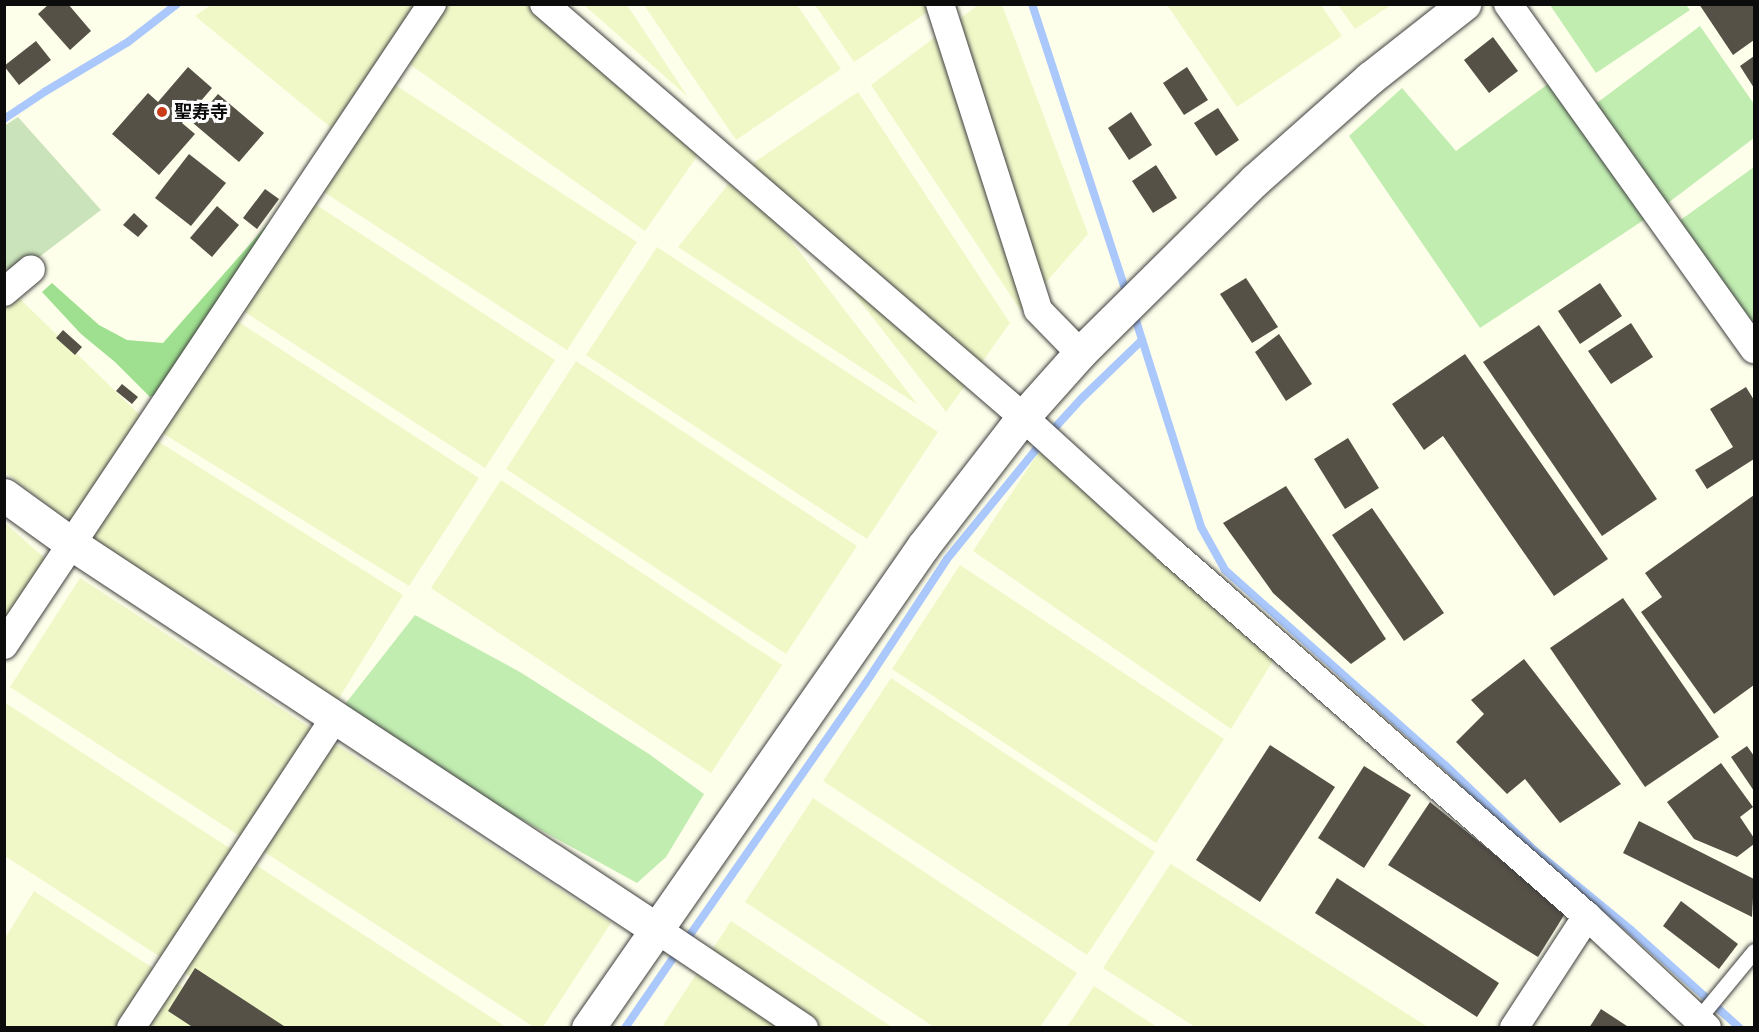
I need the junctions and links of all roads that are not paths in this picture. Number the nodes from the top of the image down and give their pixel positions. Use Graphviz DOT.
graph roads {
  1 [pos="432,4"];
  2 [pos="544,4"];
  3 [pos="940,4"];
  4 [pos="1464,4"];
  5 [pos="1508,4"];
  6 [pos="31,269"];
  7 [pos="4,292"];
  8 [pos="1755,349"];
  9 [pos="1080,353"];
  10 [pos="1023,417"];
  11 [pos="4,495"];
  12 [pos="72,544"];
  13 [pos="4,645"];
  14 [pos="334,717"];
  15 [pos="1587,916"];
  16 [pos="656,929"];
  17 [pos="1755,951"];
  18 [pos="1703,1023"];
  19 [pos="131,1028"];
  20 [pos="588,1028"];
  21 [pos="804,1028"];
  22 [pos="1514,1028"];
  1 -- 12 [label="street"];
  2 -- 10 [label="street"];
  3 -- 9 [label="street"];
  4 -- 9 [label="street"];
  5 -- 8 [label="street"];
  6 -- 7 [label="street"];
  9 -- 10 [label="street"];
  10 -- 15 [label="street"];
  10 -- 16 [label="street"];
  11 -- 12 [label="street"];
  12 -- 13 [label="street"];
  12 -- 14 [label="street"];
  14 -- 16 [label="street"];
  14 -- 19 [label="street"];
  15 -- 18 [label="street"];
  15 -- 22 [label="street"];
  16 -- 20 [label="street"];
  16 -- 21 [label="street"];
  17 -- 18 [label="lane"];
}
